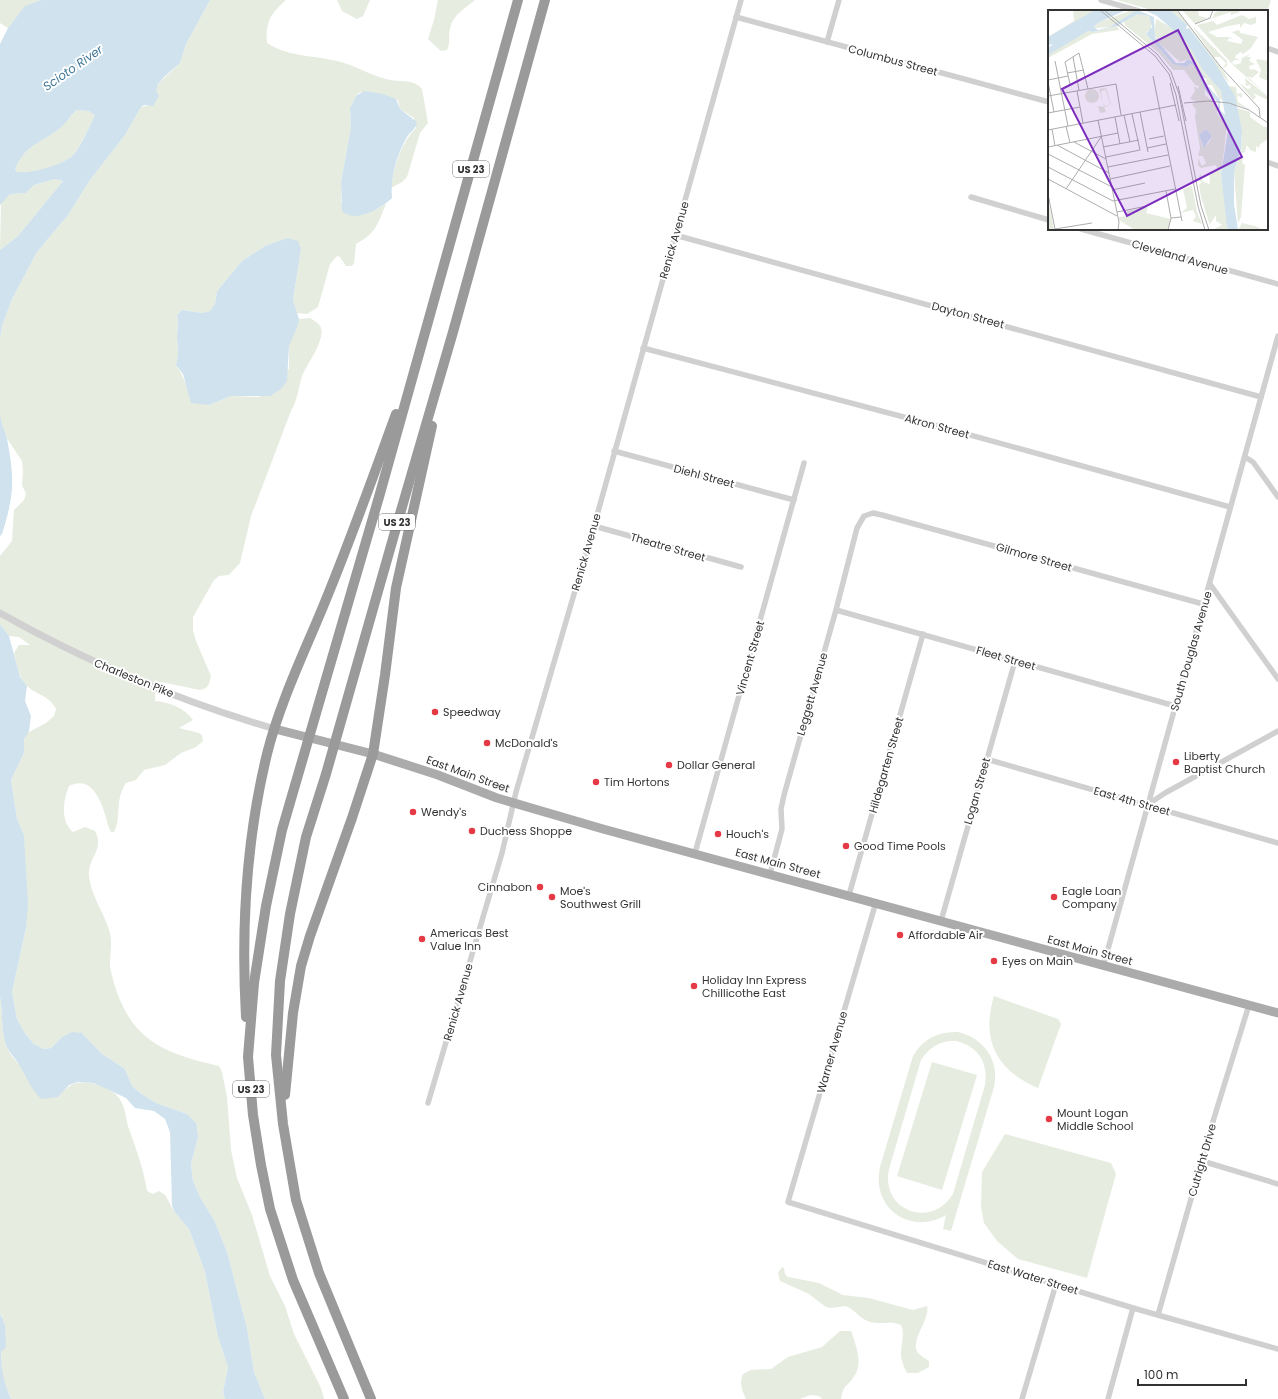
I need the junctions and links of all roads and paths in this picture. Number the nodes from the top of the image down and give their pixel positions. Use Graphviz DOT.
graph roads {
  1 [pos="518,0"];
  2 [pos="545,0"];
  3 [pos="741,0"];
  4 [pos="839,0"];
  5 [pos="1102,0"];
  6 [pos="1136,10"];
  7 [pos="736,17"];
  8 [pos="828,42"];
  9 [pos="1268,48"];
  10 [pos="1278,52"];
  11 [pos="1048,102"];
  12 [pos="1268,162"];
  13 [pos="1278,166"];
  14 [pos="971,197"];
  15 [pos="1048,220"];
  16 [pos="1085,230"];
  17 [pos="676,235"];
  18 [pos="1278,284"];
  19 [pos="453,332"];
  20 [pos="1278,336"];
  21 [pos="423,337"];
  22 [pos="643,348"];
  23 [pos="1261,397"];
  24 [pos="614,451"];
  25 [pos="1245,457"];
  26 [pos="804,463"];
  27 [pos="1278,497"];
  28 [pos="794,500"];
  29 [pos="1230,507"];
  30 [pos="864,516"];
  31 [pos="594,526"];
  32 [pos="741,567"];
  33 [pos="1210,584"];
  34 [pos="1203,604"];
  35 [pos="836,610"];
  36 [pos="0,613"];
  37 [pos="923,634"];
  38 [pos="1015,661"];
  39 [pos="1278,679"];
  40 [pos="1175,706"];
  41 [pos="274,729"];
  42 [pos="1278,731"];
  43 [pos="373,754"];
  44 [pos="986,759"];
  45 [pos="514,803"];
  46 [pos="1147,806"];
  47 [pos="1278,843"];
  48 [pos="695,853"];
  49 [pos="770,874"];
  50 [pos="850,895"];
  51 [pos="876,902"];
  52 [pos="941,921"];
  53 [pos="1103,967"];
  54 [pos="1249,1005"];
  55 [pos="1278,1013"];
  56 [pos="248,1057"];
  57 [pos="428,1103"];
  58 [pos="283,1124"];
  59 [pos="1202,1161"];
  60 [pos="1278,1184"];
  61 [pos="788,1202"];
  62 [pos="1056,1284"];
  63 [pos="1133,1308"];
  64 [pos="1158,1315"];
  65 [pos="1278,1350"];
  66 [pos="344,1399"];
  67 [pos="371,1399"];
  68 [pos="1022,1399"];
  69 [pos="1108,1399"];
  1 -- 21 [label="highway, US 23"];
  2 -- 19 [label="highway, US 23"];
  3 -- 7 [label="street, Renick Avenue"];
  4 -- 8 [label="street"];
  5 -- 6 [label="street"];
  7 -- 8 [label="street, Columbus Street"];
  7 -- 17 [label="street, Renick Avenue"];
  8 -- 11 [label="street, Columbus Street"];
  9 -- 10 [label="street"];
  12 -- 13 [label="street"];
  14 -- 15 [label="street"];
  16 -- 18 [label="street, Cleveland Avenue"];
  17 -- 22 [label="street, Renick Avenue"];
  17 -- 23 [label="street, Dayton Street"];
  19 -- 43 [label="highway"];
  19 -- 58 [label="highway, US 23"];
  20 -- 23 [label="street, South Douglas Avenue"];
  21 -- 41 [label="highway"];
  21 -- 56 [label="highway, US 23"];
  22 -- 24 [label="street, Renick Avenue"];
  22 -- 29 [label="street, Akron Street"];
  23 -- 25 [label="street, South Douglas Avenue"];
  24 -- 28 [label="street, Diehl Street"];
  24 -- 31 [label="street, Renick Avenue"];
  25 -- 27 [label="street"];
  25 -- 29 [label="street, South Douglas Avenue"];
  26 -- 28 [label="street, Vincent Street"];
  28 -- 48 [label="street, Vincent Street"];
  29 -- 33 [label="street, South Douglas Avenue"];
  30 -- 34 [label="street, Gilmore Street"];
  30 -- 35 [label="street, Leggett Avenue"];
  31 -- 32 [label="street, Theatre Street"];
  31 -- 45 [label="street, Renick Avenue"];
  33 -- 34 [label="street, South Douglas Avenue"];
  33 -- 39 [label="street"];
  34 -- 40 [label="street, South Douglas Avenue"];
  35 -- 37 [label="street, Fleet Street"];
  35 -- 49 [label="street, Leggett Avenue"];
  36 -- 41 [label="street, Charleston Pike"];
  37 -- 38 [label="street, Fleet Street"];
  37 -- 50 [label="street, Hildegarten Street"];
  38 -- 40 [label="street, Fleet Street"];
  38 -- 44 [label="street, Logan Street"];
  40 -- 46 [label="street, South Douglas Avenue"];
  41 -- 43 [label="main road, East Main Street"];
  41 -- 56 [label="highway"];
  42 -- 46 [label="street"];
  43 -- 45 [label="main road, East Main Street"];
  43 -- 58 [label="highway"];
  44 -- 46 [label="street, East 4th Street"];
  44 -- 52 [label="street, Logan Street"];
  45 -- 48 [label="main road, East Main Street"];
  45 -- 57 [label="street, Renick Avenue"];
  46 -- 47 [label="street, East 4th Street"];
  46 -- 53 [label="street, South Douglas Avenue"];
  48 -- 49 [label="main road, East Main Street"];
  49 -- 50 [label="main road, East Main Street"];
  50 -- 51 [label="main road, East Main Street"];
  51 -- 52 [label="main road, East Main Street"];
  51 -- 61 [label="street, Warner Avenue"];
  52 -- 53 [label="main road, East Main Street"];
  53 -- 54 [label="main road, East Main Street"];
  54 -- 55 [label="main road, East Main Street"];
  54 -- 59 [label="street, Cutright Drive"];
  56 -- 66 [label="highway, US 23"];
  58 -- 67 [label="highway, US 23"];
  59 -- 60 [label="street"];
  59 -- 64 [label="street, Cutright Drive"];
  61 -- 62 [label="street, East Water Street"];
  62 -- 63 [label="street, East Water Street"];
  62 -- 68 [label="street"];
  63 -- 64 [label="street, East Water Street"];
  63 -- 69 [label="street"];
  64 -- 65 [label="street, East Water Street"];
}
